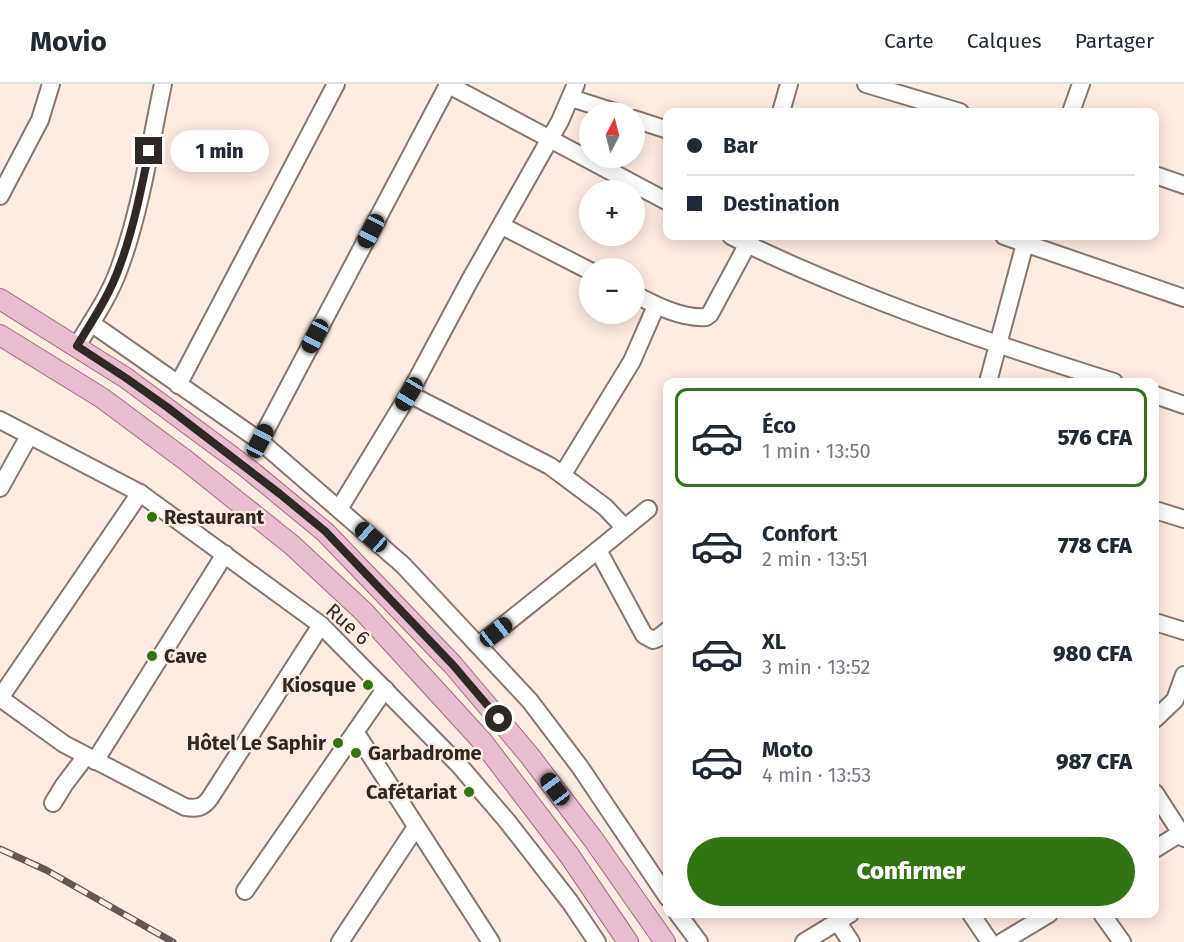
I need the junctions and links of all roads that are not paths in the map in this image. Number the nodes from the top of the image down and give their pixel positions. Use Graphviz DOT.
graph roads {
  1 [pos="51,84"];
  2 [pos="163,84"];
  3 [pos="336,84"];
  4 [pos="448,84"];
  5 [pos="789,84"];
  6 [pos="866,84"];
  7 [pos="1081,84"];
  8 [pos="573,91"];
  9 [pos="595,102"];
  10 [pos="782,108"];
  11 [pos="947,108"];
  12 [pos="1072,108"];
  13 [pos="645,123"];
  14 [pos="663,128"];
  15 [pos="549,140"];
  16 [pos="1159,176"];
  17 [pos="1184,185"];
  18 [pos="0,196"];
  19 [pos="663,199"];
  20 [pos="502,226"];
  21 [pos="750,240"];
  22 [pos="1026,240"];
  23 [pos="1029,240"];
  24 [pos="579,265"];
  25 [pos="1184,298"];
  26 [pos="0,299"];
  27 [pos="645,300"];
  28 [pos="656,306"];
  29 [pos="91,323"];
  30 [pos="0,335"];
  31 [pos="77,346"];
  32 [pos="998,346"];
  33 [pos="989,378"];
  34 [pos="1101,378"];
  35 [pos="178,385"];
  36 [pos="409,394"];
  37 [pos="1159,396"];
  38 [pos="1184,405"];
  39 [pos="0,420"];
  40 [pos="29,436"];
  41 [pos="260,441"];
  42 [pos="563,474"];
  43 [pos="0,488"];
  44 [pos="140,493"];
  45 [pos="648,508"];
  46 [pos="339,509"];
  47 [pos="1159,511"];
  48 [pos="1184,519"];
  49 [pos="624,527"];
  50 [pos="598,550"];
  51 [pos="225,554"];
  52 [pos="1159,623"];
  53 [pos="321,625"];
  54 [pos="1184,631"];
  55 [pos="663,634"];
  56 [pos="478,645"];
  57 [pos="1184,675"];
  58 [pos="385,689"];
  59 [pos="1159,715"];
  60 [pos="356,733"];
  61 [pos="91,758"];
  62 [pos="1159,799"];
  63 [pos="53,803"];
  64 [pos="416,827"];
  65 [pos="1183,834"];
  66 [pos="1159,847"];
  67 [pos="246,891"];
  68 [pos="663,891"];
  69 [pos="681,918"];
  70 [pos="842,918"];
  71 [pos="844,918"];
  72 [pos="974,918"];
  73 [pos="1042,918"];
  74 [pos="1105,918"];
  75 [pos="340,942"];
  76 [pos="491,942"];
  77 [pos="597,942"];
  78 [pos="628,942"];
  79 [pos="665,942"];
  80 [pos="699,942"];
  81 [pos="804,942"];
  82 [pos="851,942"];
  83 [pos="990,942"];
  84 [pos="1002,942"];
  85 [pos="1122,942"];
  1 -- 18 [label="street"];
  2 -- 29 [label="street"];
  3 -- 35 [label="street"];
  4 -- 15 [label="street"];
  4 -- 41 [label="street"];
  5 -- 10 [label="street"];
  6 -- 11 [label="street"];
  7 -- 12 [label="street"];
  8 -- 9 [label="street"];
  8 -- 15 [label="street"];
  13 -- 14 [label="street"];
  15 -- 19 [label="street"];
  15 -- 20 [label="street"];
  16 -- 17 [label="street"];
  20 -- 24 [label="street"];
  20 -- 36 [label="street"];
  21 -- 28 [label="street"];
  21 -- 32 [label="street"];
  22 -- 32 [label="street"];
  23 -- 25 [label="street"];
  26 -- 31 [label="main road"];
  27 -- 28 [label="street"];
  28 -- 42 [label="street"];
  29 -- 31 [label="street"];
  29 -- 35 [label="street"];
  30 -- 78 [label="main road"];
  31 -- 79 [label="main road"];
  32 -- 33 [label="street"];
  32 -- 34 [label="street"];
  35 -- 41 [label="street"];
  36 -- 42 [label="street"];
  36 -- 46 [label="street"];
  37 -- 38 [label="street"];
  39 -- 40 [label="street, Rue 6"];
  40 -- 43 [label="street"];
  40 -- 44 [label="street, Rue 6"];
  41 -- 46 [label="street"];
  42 -- 49 [label="street"];
  44 -- 51 [label="street, Rue 6"];
  44 -- 61 [label="street"];
  45 -- 49 [label="street"];
  46 -- 56 [label="street"];
  47 -- 48 [label="street"];
  49 -- 50 [label="street"];
  50 -- 55 [label="street"];
  50 -- 56 [label="street"];
  51 -- 53 [label="street, Rue 6"];
  51 -- 61 [label="street"];
  52 -- 54 [label="street"];
  53 -- 58 [label="street, Rue 6"];
  53 -- 61 [label="street"];
  56 -- 68 [label="street"];
  57 -- 59 [label="street"];
  58 -- 60 [label="street"];
  58 -- 77 [label="street, Rue 6"];
  60 -- 64 [label="street"];
  60 -- 67 [label="street"];
  61 -- 63 [label="street"];
  62 -- 65 [label="street"];
  64 -- 75 [label="street"];
  64 -- 76 [label="street"];
  65 -- 66 [label="street"];
  69 -- 80 [label="street"];
  70 -- 81 [label="street"];
  71 -- 82 [label="street"];
  72 -- 83 [label="street"];
  73 -- 84 [label="street"];
  74 -- 85 [label="street"];
}
